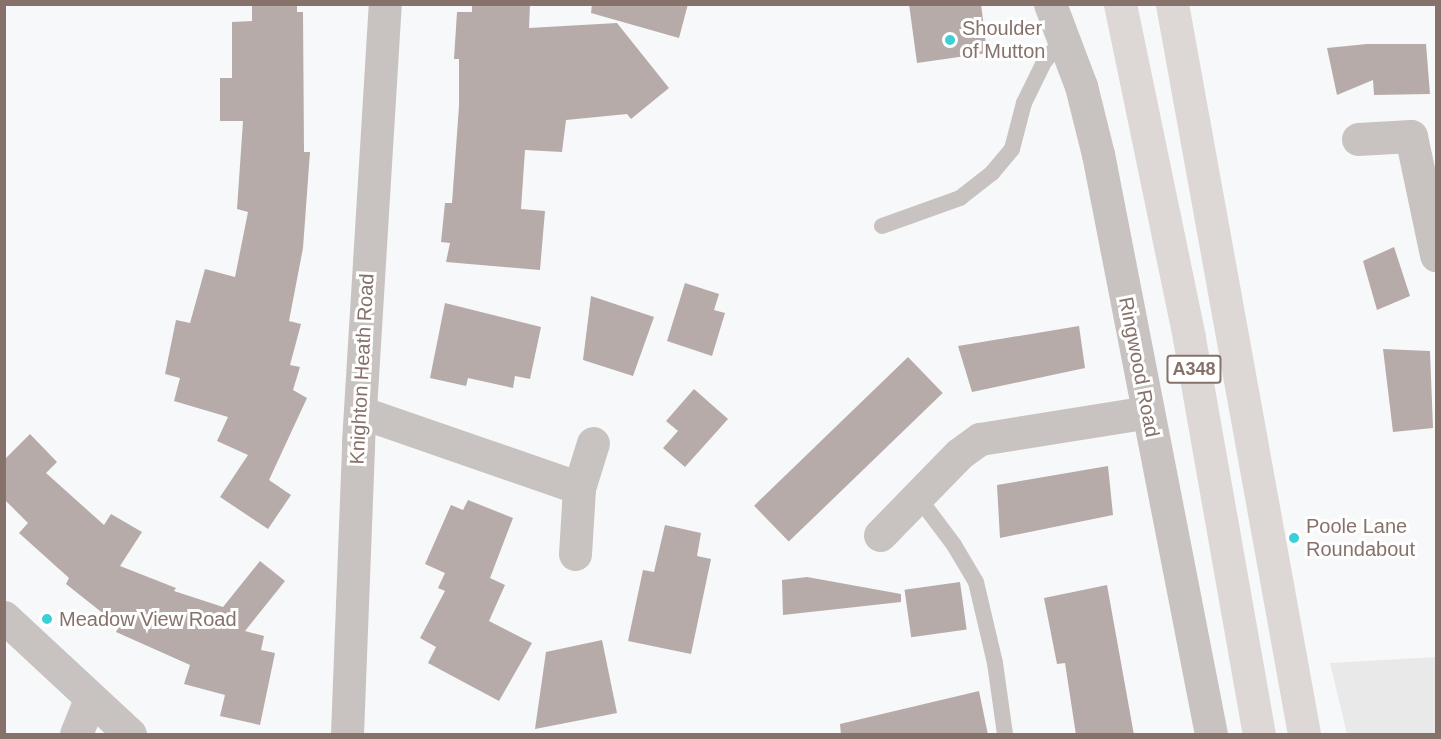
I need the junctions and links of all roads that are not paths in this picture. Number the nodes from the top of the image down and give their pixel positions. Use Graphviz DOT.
graph roads {
  1 [pos="385,4"];
  2 [pos="1050,4"];
  3 [pos="1120,4"];
  4 [pos="1172,4"];
  5 [pos="1064,38"];
  6 [pos="1424,136"];
  7 [pos="1358,139"];
  8 [pos="882,226"];
  9 [pos="1437,255"];
  10 [pos="360,412"];
  11 [pos="1148,412"];
  12 [pos="593,443"];
  13 [pos="579,488"];
  14 [pos="918,497"];
  15 [pos="880,535"];
  16 [pos="575,554"];
  17 [pos="4,617"];
  18 [pos="90,700"];
  19 [pos="76,735"];
  20 [pos="130,735"];
  21 [pos="346,735"];
  22 [pos="1005,735"];
  23 [pos="1211,735"];
  24 [pos="1259,735"];
  25 [pos="1304,735"];
  1 -- 10 [label="street, Knighton Heath Road"];
  2 -- 5 [label="street, Ringwood Road"];
  3 -- 24 [label="highway, A348"];
  4 -- 25 [label="highway, A348"];
  5 -- 8 [label="lane"];
  5 -- 11 [label="street, Ringwood Road"];
  6 -- 7 [label="street"];
  6 -- 9 [label="street"];
  10 -- 13 [label="street"];
  10 -- 21 [label="street, Knighton Heath Road"];
  11 -- 14 [label="street"];
  11 -- 23 [label="street, Ringwood Road"];
  12 -- 13 [label="street"];
  13 -- 16 [label="street"];
  14 -- 15 [label="street"];
  14 -- 22 [label="lane"];
  17 -- 18 [label="street"];
  18 -- 19 [label="street"];
  18 -- 20 [label="street"];
}
